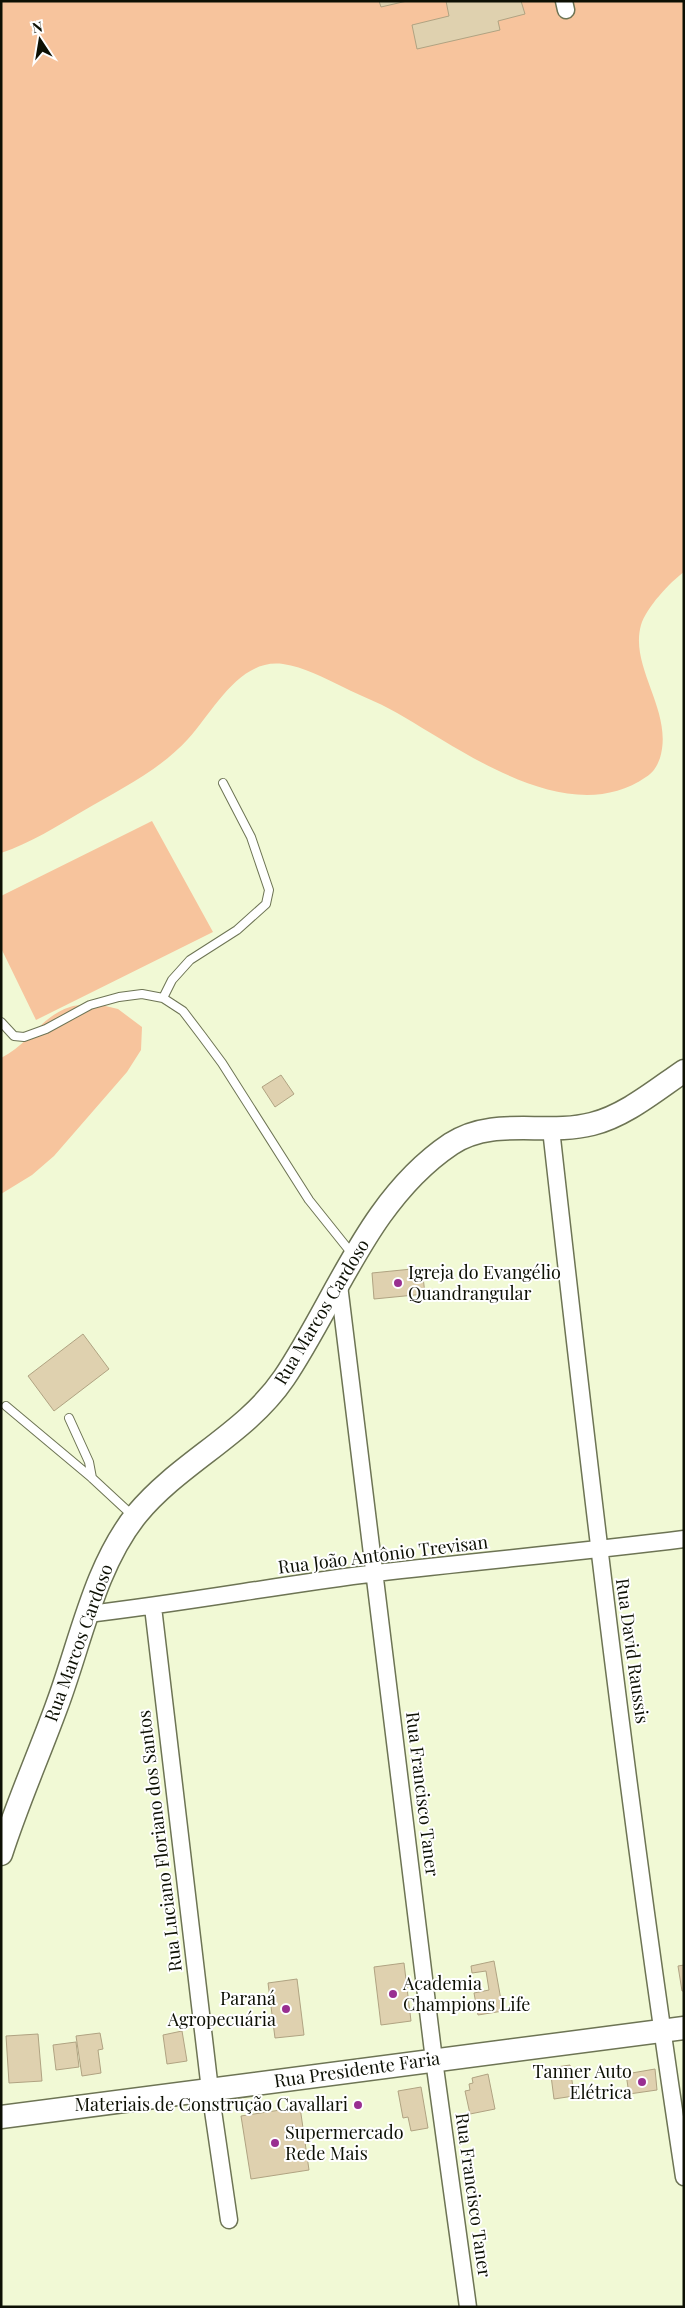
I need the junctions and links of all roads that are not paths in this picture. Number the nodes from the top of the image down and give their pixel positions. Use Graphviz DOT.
graph roads {
  1 [pos="223,783"];
  2 [pos="162,998"];
  3 [pos="1,1022"];
  4 [pos="684,1072"];
  5 [pos="551,1128"];
  6 [pos="354,1256"];
  7 [pos="339,1285"];
  8 [pos="6,1406"];
  9 [pos="69,1418"];
  10 [pos="92,1478"];
  11 [pos="135,1517"];
  12 [pos="684,1539"];
  13 [pos="598,1550"];
  14 [pos="374,1573"];
  15 [pos="153,1607"];
  16 [pos="88,1614"];
  17 [pos="1,1854"];
  18 [pos="684,2028"];
  19 [pos="662,2031"];
  20 [pos="434,2060"];
  21 [pos="210,2090"];
  22 [pos="1,2117"];
  23 [pos="684,2177"];
  24 [pos="229,2220"];
  25 [pos="468,2307"];
  1 -- 2 [label="lane"];
  2 -- 3 [label="lane"];
  2 -- 6 [label="lane"];
  4 -- 5 [label="street, Rua Marcos Cardoso"];
  5 -- 6 [label="street, Rua Marcos Cardoso"];
  5 -- 13 [label="street, Rua David Raussis"];
  6 -- 7 [label="street, Rua Marcos Cardoso"];
  7 -- 11 [label="street, Rua Marcos Cardoso"];
  7 -- 14 [label="street, Rua Francisco Taner"];
  8 -- 10 [label="lane"];
  9 -- 10 [label="lane"];
  10 -- 11 [label="lane"];
  11 -- 16 [label="street, Rua Marcos Cardoso"];
  12 -- 13 [label="street, Rua João Antônio Trevisan"];
  13 -- 14 [label="street, Rua João Antônio Trevisan"];
  13 -- 19 [label="street, Rua David Raussis"];
  14 -- 15 [label="street, Rua João Antônio Trevisan"];
  14 -- 20 [label="street, Rua Francisco Taner"];
  15 -- 16 [label="street, Rua João Antônio Trevisan"];
  15 -- 21 [label="street, Rua Luciano Floriano dos Santos"];
  16 -- 17 [label="street, Rua Marcos Cardoso"];
  18 -- 19 [label="street, Rua Presidente Faria"];
  19 -- 20 [label="street, Rua Presidente Faria"];
  19 -- 23 [label="street, Rua David Raussis"];
  20 -- 21 [label="street, Rua Presidente Faria"];
  20 -- 25 [label="street, Rua Francisco Taner"];
  21 -- 22 [label="street, Rua Presidente Faria"];
  21 -- 24 [label="street, Rua Luciano Floriano dos Santos"];
}
